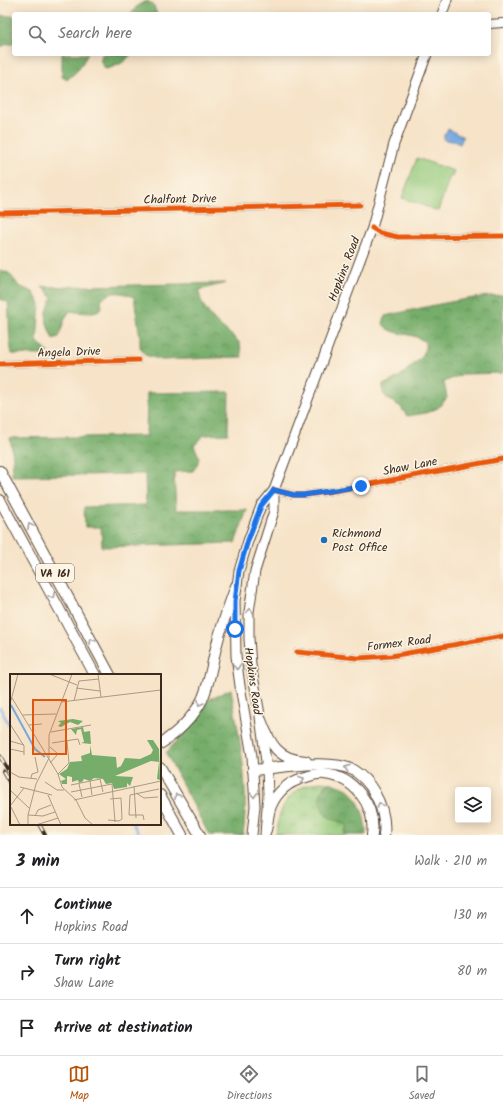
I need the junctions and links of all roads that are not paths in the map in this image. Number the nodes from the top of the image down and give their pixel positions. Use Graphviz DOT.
graph roads {
  1 [pos="447,0"];
  2 [pos="443,12"];
  3 [pos="503,23"];
  4 [pos="491,24"];
  5 [pos="426,56"];
  6 [pos="360,205"];
  7 [pos="0,213"];
  8 [pos="372,228"];
  9 [pos="503,236"];
  10 [pos="138,360"];
  11 [pos="0,364"];
  12 [pos="503,458"];
  13 [pos="0,471"];
  14 [pos="274,490"];
  15 [pos="0,500"];
  16 [pos="236,586"];
  17 [pos="503,636"];
  18 [pos="297,652"];
  19 [pos="94,674"];
  20 [pos="109,674"];
  21 [pos="260,720"];
  22 [pos="161,743"];
  23 [pos="326,764"];
  24 [pos="161,769"];
  25 [pos="267,769"];
  26 [pos="253,770"];
  27 [pos="161,797"];
  28 [pos="266,833"];
  29 [pos="182,835"];
  30 [pos="200,835"];
  31 [pos="252,835"];
  32 [pos="372,835"];
  33 [pos="384,835"];
  1 -- 2 [label="main road"];
  3 -- 4 [label="street"];
  5 -- 8 [label="main road, Hopkins Road"];
  6 -- 7 [label="street, Chalfont Drive"];
  8 -- 9 [label="street"];
  8 -- 14 [label="main road, Hopkins Road"];
  10 -- 11 [label="street, Angela Drive"];
  12 -- 14 [label="street, Shaw Lane"];
  20 -- 13 [label="main road, VA 161, one-way"];
  14 -- 16 [label="main road, Hopkins Road"];
  21 -- 14 [label="main road, Hopkins Road, one-way"];
  15 -- 19 [label="main road, VA 161, one-way"];
  16 -- 22 [label="main road, one-way"];
  16 -- 26 [label="main road, Hopkins Road, one-way"];
  17 -- 18 [label="street, Formex Road"];
  21 -- 23 [label="main road"];
  21 -- 25 [label="main road, Hopkins Road"];
  23 -- 25 [label="main road"];
  33 -- 23 [label="main road, one-way"];
  30 -- 24 [label="main road, one-way"];
  25 -- 26 [label="main road"];
  25 -- 28 [label="main road, Hopkins Road"];
  26 -- 31 [label="main road, Hopkins Road, one-way"];
  27 -- 29 [label="main road"];
  28 -- 32 [label="main road, one-way"];
}
